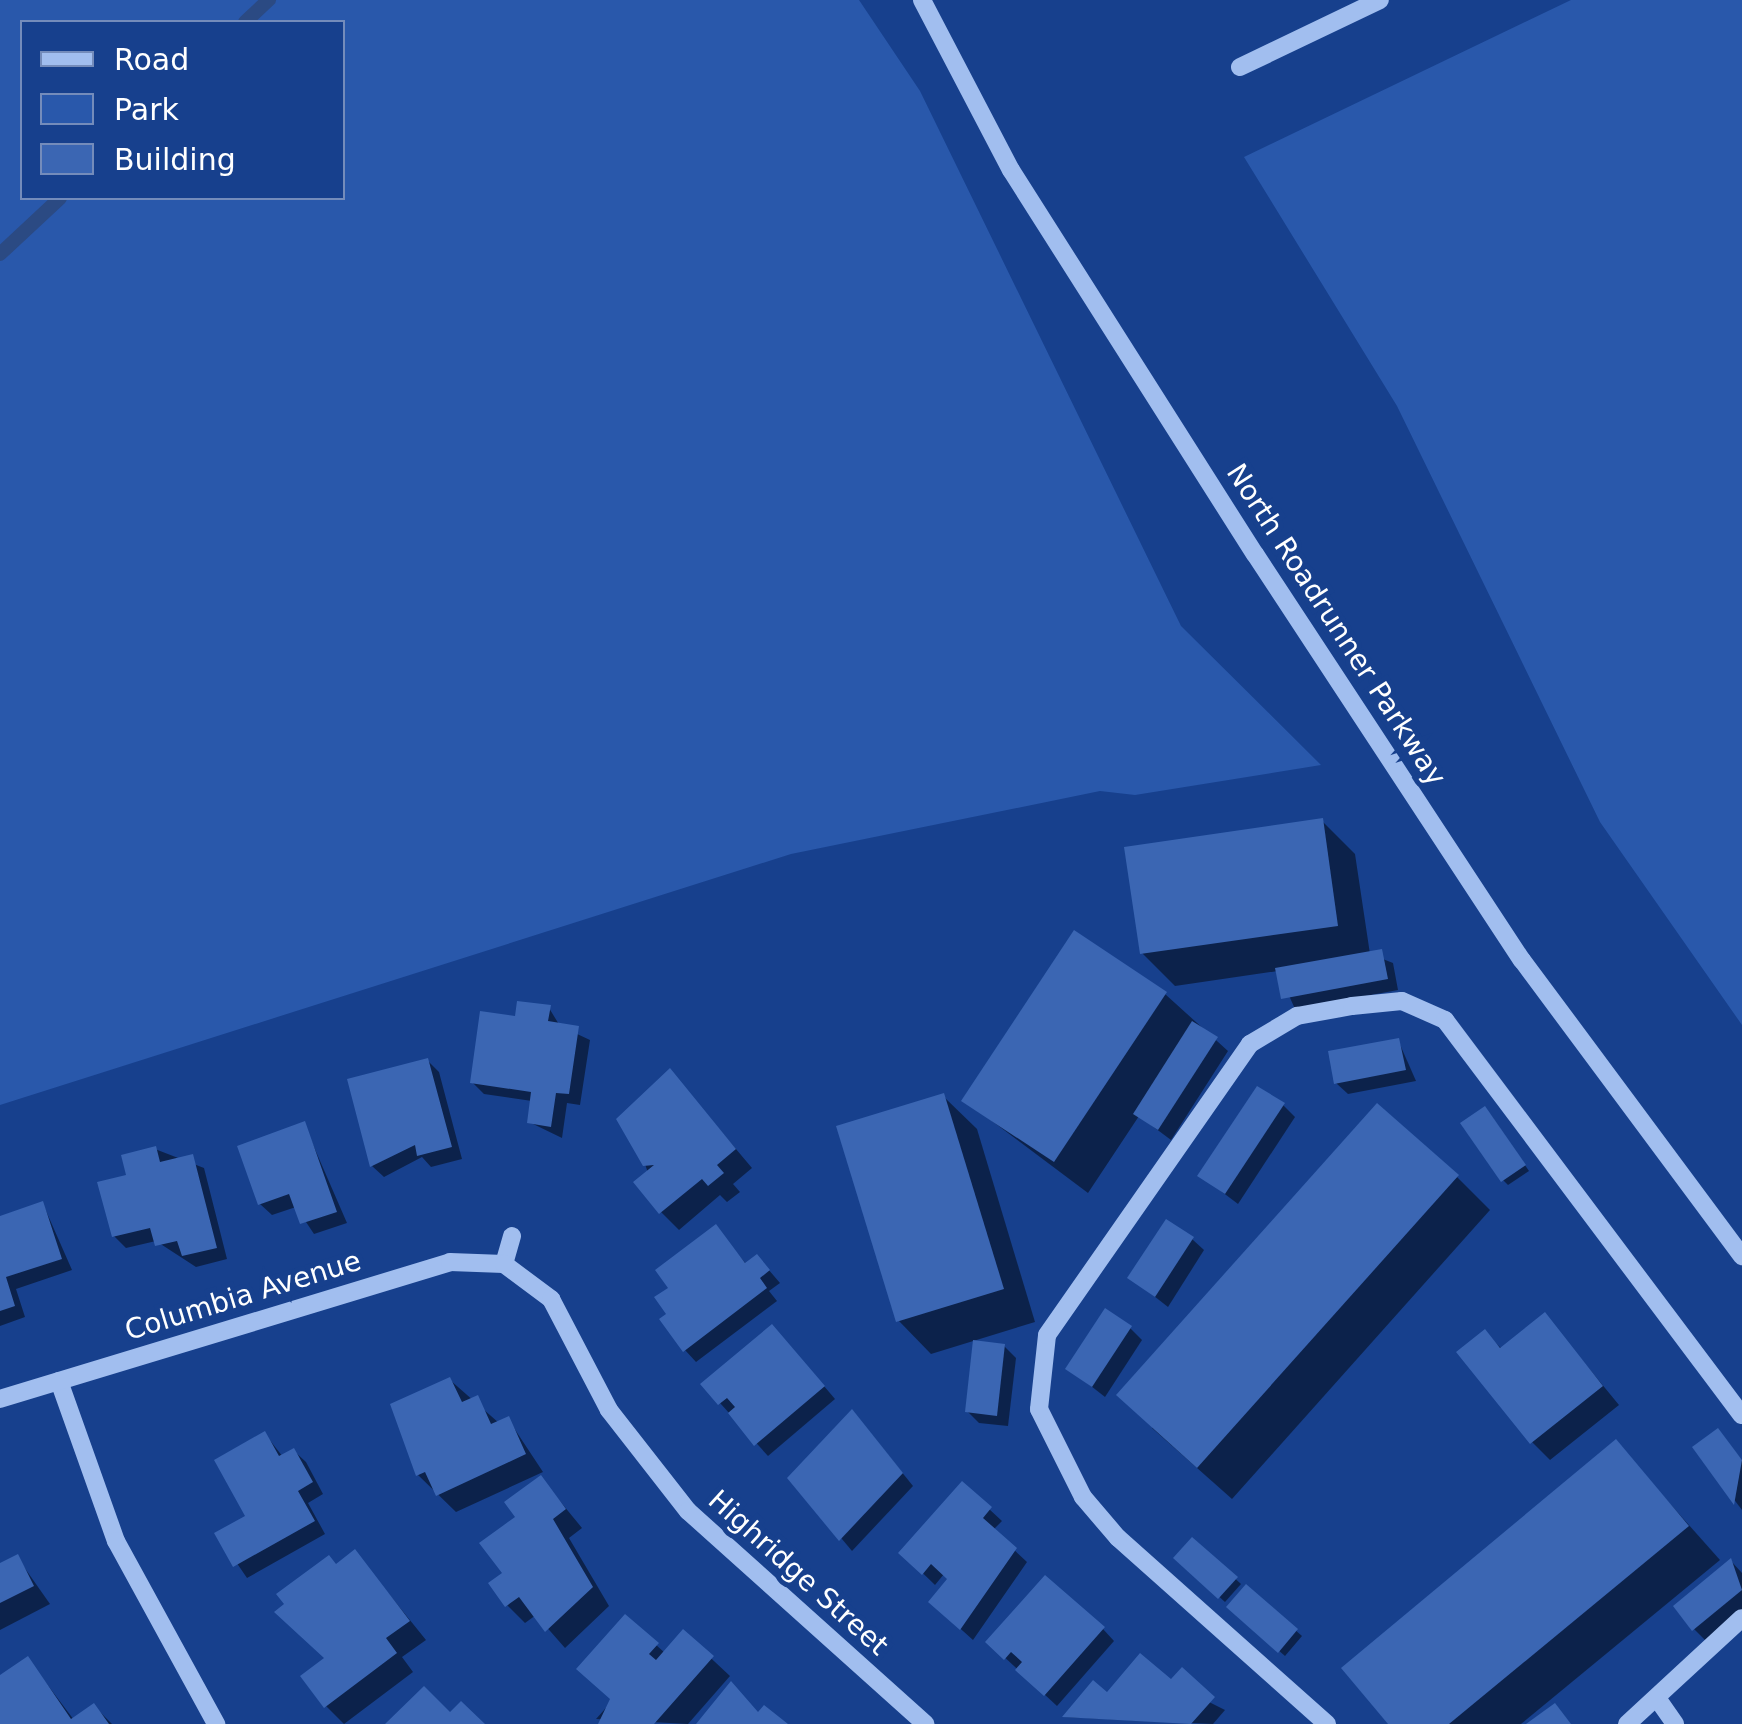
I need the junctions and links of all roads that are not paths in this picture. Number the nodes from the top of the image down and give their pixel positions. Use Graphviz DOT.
graph roads {
  1 [pos="922,0"];
  2 [pos="1380,0"];
  3 [pos="1240,67"];
  4 [pos="512,1236"];
  5 [pos="1742,1256"];
  6 [pos="504,1264"];
  7 [pos="60,1381"];
  8 [pos="0,1399"];
  9 [pos="1742,1415"];
  10 [pos="1742,1618"];
  11 [pos="1659,1700"];
  12 [pos="216,1724"];
  13 [pos="925,1724"];
  14 [pos="1326,1724"];
  15 [pos="1627,1724"];
  16 [pos="1676,1724"];
  1 -- 5 [label="street, North Roadrunner Parkway"];
  2 -- 3 [label="street"];
  4 -- 6 [label="street"];
  6 -- 7 [label="street, Columbia Avenue"];
  6 -- 13 [label="street, Highridge Street"];
  7 -- 8 [label="street, Columbia Avenue"];
  7 -- 12 [label="street"];
  9 -- 14 [label="street"];
  10 -- 11 [label="street"];
  11 -- 15 [label="street"];
  11 -- 16 [label="street"];
}
